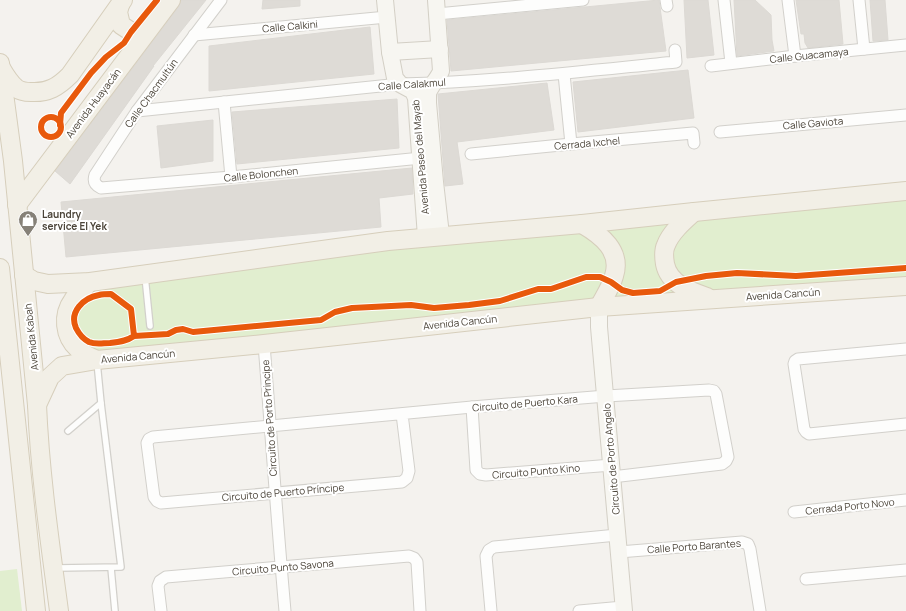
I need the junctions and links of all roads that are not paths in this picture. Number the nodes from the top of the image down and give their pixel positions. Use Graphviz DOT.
graph roads {
  1 [pos="171,0"];
  2 [pos="221,0"];
  3 [pos="385,0"];
  4 [pos="583,0"];
  5 [pos="724,0"];
  6 [pos="788,0"];
  7 [pos="859,0"];
  8 [pos="121,2"];
  9 [pos="436,7"];
  10 [pos="387,17"];
  11 [pos="194,35"];
  12 [pos="141,38"];
  13 [pos="906,45"];
  14 [pos="440,49"];
  15 [pos="864,49"];
  16 [pos="675,50"];
  17 [pos="390,52"];
  18 [pos="795,56"];
  19 [pos="0,63"];
  20 [pos="732,63"];
  21 [pos="711,66"];
  22 [pos="0,67"];
  23 [pos="564,74"];
  24 [pos="434,83"];
  25 [pos="400,84"];
  26 [pos="224,102"];
  27 [pos="137,111"];
  28 [pos="906,115"];
  29 [pos="720,132"];
  30 [pos="694,143"];
  31 [pos="571,144"];
  32 [pos="471,154"];
  33 [pos="421,158"];
  34 [pos="231,177"];
  35 [pos="101,188"];
  36 [pos="906,191"];
  37 [pos="16,206"];
  38 [pos="694,212"];
  39 [pos="582,224"];
  40 [pos="434,236"];
  41 [pos="0,268"];
  42 [pos="144,274"];
  43 [pos="24,275"];
  44 [pos="90,282"];
  45 [pos="906,286"];
  46 [pos="711,299"];
  47 [pos="599,307"];
  48 [pos="150,326"];
  49 [pos="264,344"];
  50 [pos="906,349"];
  51 [pos="97,360"];
  52 [pos="606,396"];
  53 [pos="101,403"];
  54 [pos="37,405"];
  55 [pos="472,407"];
  56 [pos="402,414"];
  57 [pos="906,424"];
  58 [pos="271,426"];
  59 [pos="68,431"];
  60 [pos="149,439"];
  61 [pos="612,471"];
  62 [pos="274,493"];
  63 [pos="906,500"];
  64 [pos="794,512"];
  65 [pos="617,535"];
  66 [pos="619,552"];
  67 [pos="281,567"];
  68 [pos="53,568"];
  69 [pos="111,568"];
  70 [pos="906,570"];
  71 [pos="806,579"];
  72 [pos="623,609"];
  73 [pos="36,611"];
  74 [pos="48,611"];
  75 [pos="59,611"];
  76 [pos="115,611"];
  77 [pos="161,611"];
  78 [pos="285,611"];
  79 [pos="420,611"];
  80 [pos="491,611"];
  81 [pos="579,611"];
  82 [pos="760,611"];
  1 -- 12 [label="main road, Avenida Huayacán"];
  2 -- 11 [label="street, Calle Chacmultún"];
  3 -- 10 [label="street"];
  4 -- 9 [label="street"];
  5 -- 20 [label="street"];
  6 -- 18 [label="street"];
  7 -- 15 [label="street"];
  8 -- 12 [label="main road"];
  8 -- 22 [label="main road"];
  9 -- 14 [label="street, Avenida Paseo del Mayab"];
  10 -- 11 [label="street, Calle Calkini"];
  10 -- 17 [label="street"];
  11 -- 27 [label="street, Calle Chacmultún"];
  12 -- 37 [label="main road, Avenida Huayacán"];
  13 -- 15 [label="street, Calle Guacamaya"];
  14 -- 17 [label="street"];
  14 -- 24 [label="street, Avenida Paseo del Mayab"];
  15 -- 18 [label="street, Calle Guacamaya"];
  16 -- 23 [label="street, Calle Calakmul"];
  17 -- 25 [label="street"];
  18 -- 20 [label="street, Calle Guacamaya"];
  19 -- 22 [label="main road, Avenida Kabah"];
  20 -- 21 [label="street, Calle Guacamaya"];
  22 -- 37 [label="main road, Avenida Kabah"];
  23 -- 24 [label="street, Calle Calakmul"];
  23 -- 31 [label="street"];
  24 -- 25 [label="street, Calle Calakmul"];
  24 -- 40 [label="street, Avenida Paseo del Mayab"];
  25 -- 26 [label="street, Calle Calakmul"];
  25 -- 33 [label="street, Avenida Paseo del Mayab"];
  26 -- 27 [label="street, Calle Calakmul"];
  26 -- 34 [label="street"];
  27 -- 35 [label="street, Calle Chacmultún"];
  28 -- 29 [label="street, Calle Gaviota"];
  30 -- 31 [label="street, Cerrada Ixchel"];
  31 -- 32 [label="street, Cerrada Ixchel"];
  33 -- 34 [label="street, Calle Bolonchen"];
  33 -- 40 [label="street, Avenida Paseo del Mayab"];
  34 -- 35 [label="street, Calle Bolonchen"];
  36 -- 38 [label="main road"];
  37 -- 43 [label="main road, Avenida Kabah"];
  38 -- 39 [label="main road"];
  38 -- 46 [label="main road"];
  39 -- 40 [label="main road"];
  39 -- 47 [label="main road"];
  40 -- 42 [label="main road"];
  41 -- 73 [label="main road"];
  42 -- 44 [label="main road"];
  42 -- 48 [label="lane"];
  43 -- 44 [label="main road"];
  43 -- 54 [label="main road, Avenida Kabah"];
  44 -- 51 [label="main road"];
  45 -- 46 [label="main road, Avenida Cancún"];
  46 -- 47 [label="main road, Avenida Cancún"];
  47 -- 49 [label="main road, Avenida Cancún"];
  47 -- 52 [label="street, Circuito de Porto Angelo"];
  49 -- 51 [label="main road, Avenida Cancún"];
  49 -- 58 [label="street, Circuito de Porto Principe"];
  50 -- 57 [label="street"];
  51 -- 53 [label="lane"];
  51 -- 54 [label="main road, Avenida Cancún"];
  52 -- 55 [label="street, Circuito de Puerto Kara"];
  52 -- 61 [label="street, Circuito de Porto Angelo"];
  52 -- 61 [label="street, Circuito de Puerto Kara"];
  53 -- 59 [label="lane"];
  53 -- 69 [label="lane"];
  54 -- 68 [label="main road, Avenida Kabah"];
  55 -- 56 [label="street, Circuito de Puerto Kara"];
  55 -- 61 [label="street, Circuito Punto Kino"];
  56 -- 58 [label="street, Circuito de Puerto Kara"];
  56 -- 62 [label="street, Circuito de Puerto Príncipe"];
  58 -- 60 [label="street, Circuito de Puerto Kara"];
  58 -- 62 [label="street, Circuito de Porto Principe"];
  60 -- 62 [label="street, Circuito de Puerto Príncipe"];
  61 -- 65 [label="street, Circuito de Porto Angelo"];
  62 -- 67 [label="street, Circuito de Porto Principe"];
  63 -- 64 [label="street, Cerrada Porto Novo"];
  65 -- 66 [label="street, Circuito de Porto Angelo"];
  65 -- 80 [label="street"];
  66 -- 72 [label="street, Circuito de Porto Angelo"];
  66 -- 82 [label="street, Calle Porto Barantes"];
  67 -- 77 [label="street, Circuito Punto Savona"];
  67 -- 78 [label="street, Circuito de Porto Principe"];
  67 -- 79 [label="street, Circuito Punto Savona"];
  68 -- 69 [label="lane"];
  68 -- 74 [label="main road"];
  68 -- 75 [label="main road, Avenida Kabah"];
  69 -- 76 [label="lane"];
  70 -- 71 [label="street"];
  72 -- 81 [label="street"];
}
